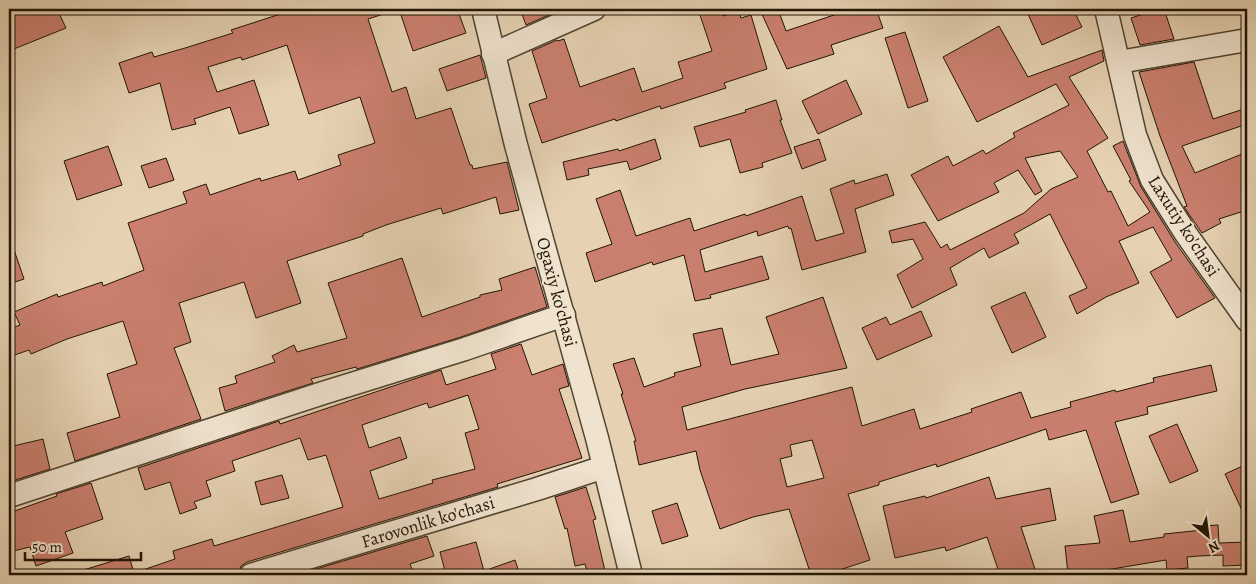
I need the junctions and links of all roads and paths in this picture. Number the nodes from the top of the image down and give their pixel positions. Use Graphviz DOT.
graph roads {
  1 [pos="483,9"];
  2 [pos="594,9"];
  3 [pos="1106,9"];
  4 [pos="1247,40"];
  5 [pos="493,54"];
  6 [pos="1119,62"];
  7 [pos="564,315"];
  8 [pos="1247,320"];
  9 [pos="604,467"];
  10 [pos="9,496"];
  11 [pos="251,575"];
  12 [pos="631,575"];
  1 -- 5 [label="street, Ogaxiy ko'chasi"];
  2 -- 5 [label="street"];
  3 -- 6 [label="street, Laxutiy ko'chasi"];
  4 -- 6 [label="street"];
  5 -- 7 [label="street, Ogaxiy ko'chasi"];
  6 -- 8 [label="street, Laxutiy ko'chasi"];
  7 -- 9 [label="street, Ogaxiy ko'chasi"];
  7 -- 10 [label="street"];
  9 -- 11 [label="street, Farovonlik ko'chasi"];
  9 -- 12 [label="street, Ogaxiy ko'chasi"];
}
